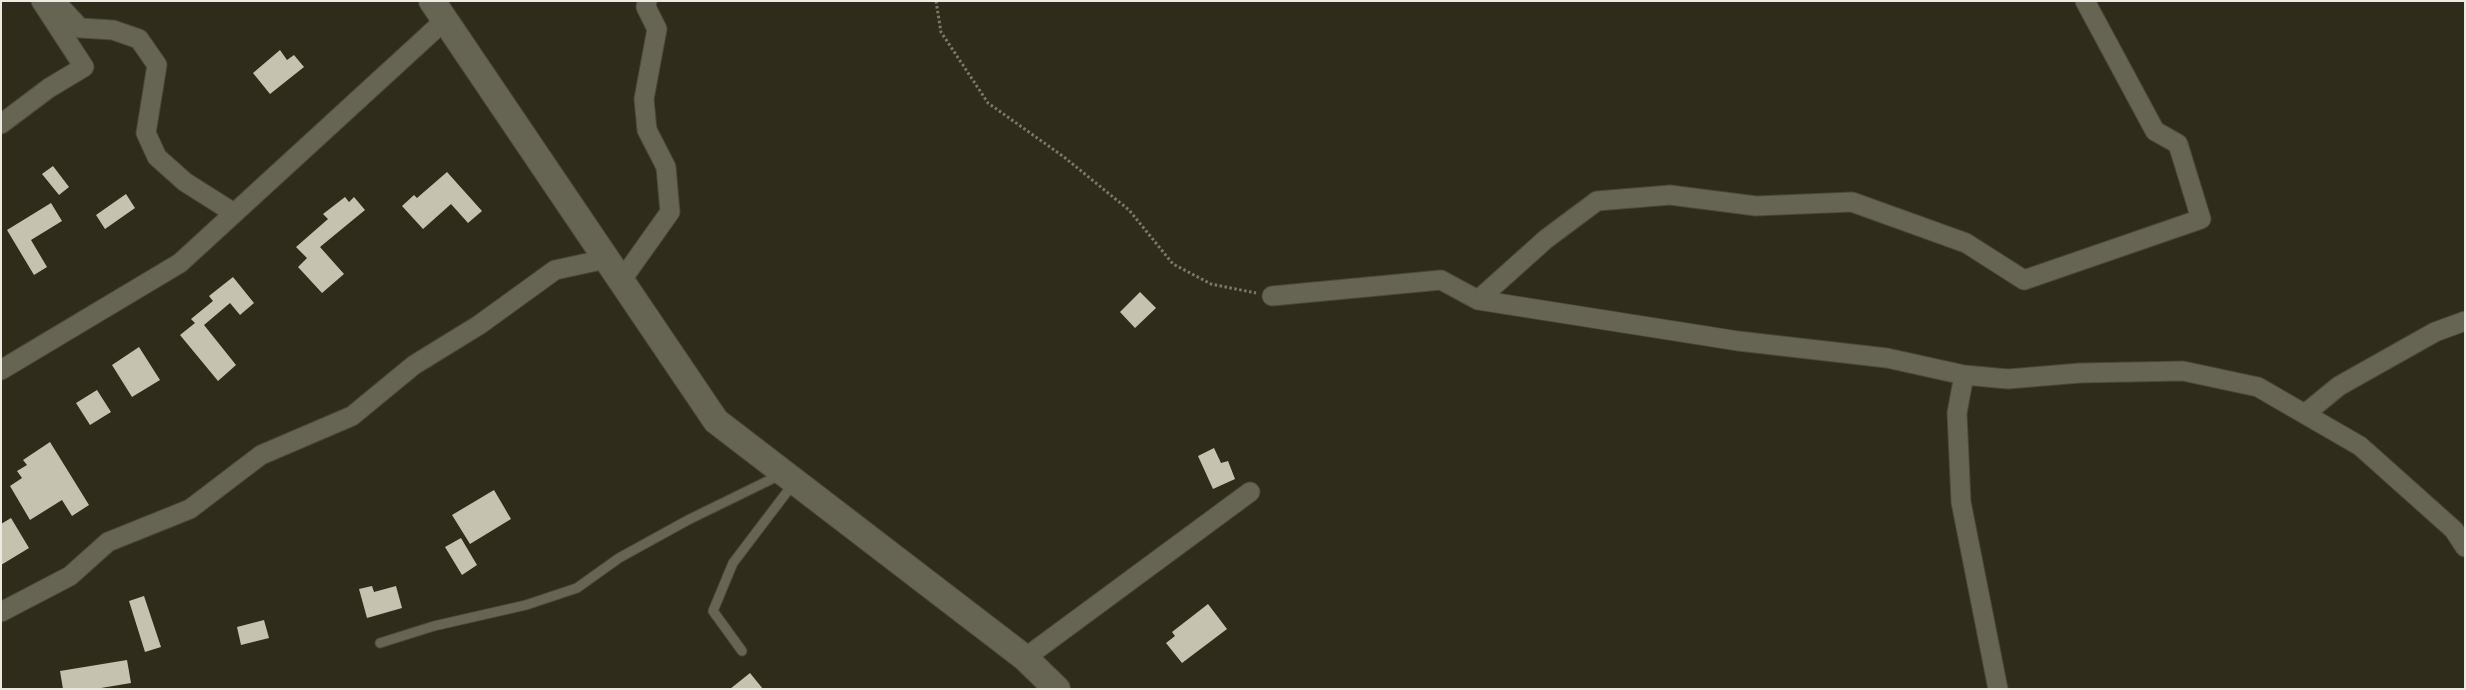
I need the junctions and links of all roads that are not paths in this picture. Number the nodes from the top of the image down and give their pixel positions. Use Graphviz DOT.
graph roads {
  1 [pos="41,1"];
  2 [pos="55,1"];
  3 [pos="647,1"];
  4 [pos="2085,1"];
  5 [pos="438,11"];
  6 [pos="1,124"];
  7 [pos="234,213"];
  8 [pos="606,259"];
  9 [pos="621,281"];
  10 [pos="1272,296"];
  11 [pos="1478,300"];
  12 [pos="2465,321"];
  13 [pos="1,370"];
  14 [pos="1964,375"];
  15 [pos="2306,413"];
  16 [pos="790,477"];
  17 [pos="1250,492"];
  18 [pos="2465,547"];
  19 [pos="1,612"];
  20 [pos="380,643"];
  21 [pos="742,651"];
  22 [pos="1025,658"];
  23 [pos="1051,687"];
  24 [pos="1998,689"];
  1 -- 6 [label="street"];
  2 -- 7 [label="street"];
  3 -- 9 [label="street"];
  4 -- 11 [label="street"];
  5 -- 7 [label="street"];
  5 -- 8 [label="street"];
  7 -- 13 [label="street"];
  8 -- 9 [label="street"];
  8 -- 19 [label="street"];
  9 -- 16 [label="street"];
  10 -- 11 [label="street"];
  11 -- 14 [label="street"];
  12 -- 15 [label="street"];
  14 -- 15 [label="street"];
  14 -- 24 [label="street"];
  15 -- 18 [label="street"];
  16 -- 20 [label="lane"];
  16 -- 21 [label="lane"];
  16 -- 22 [label="street"];
  17 -- 22 [label="street"];
  22 -- 23 [label="street"];
}
